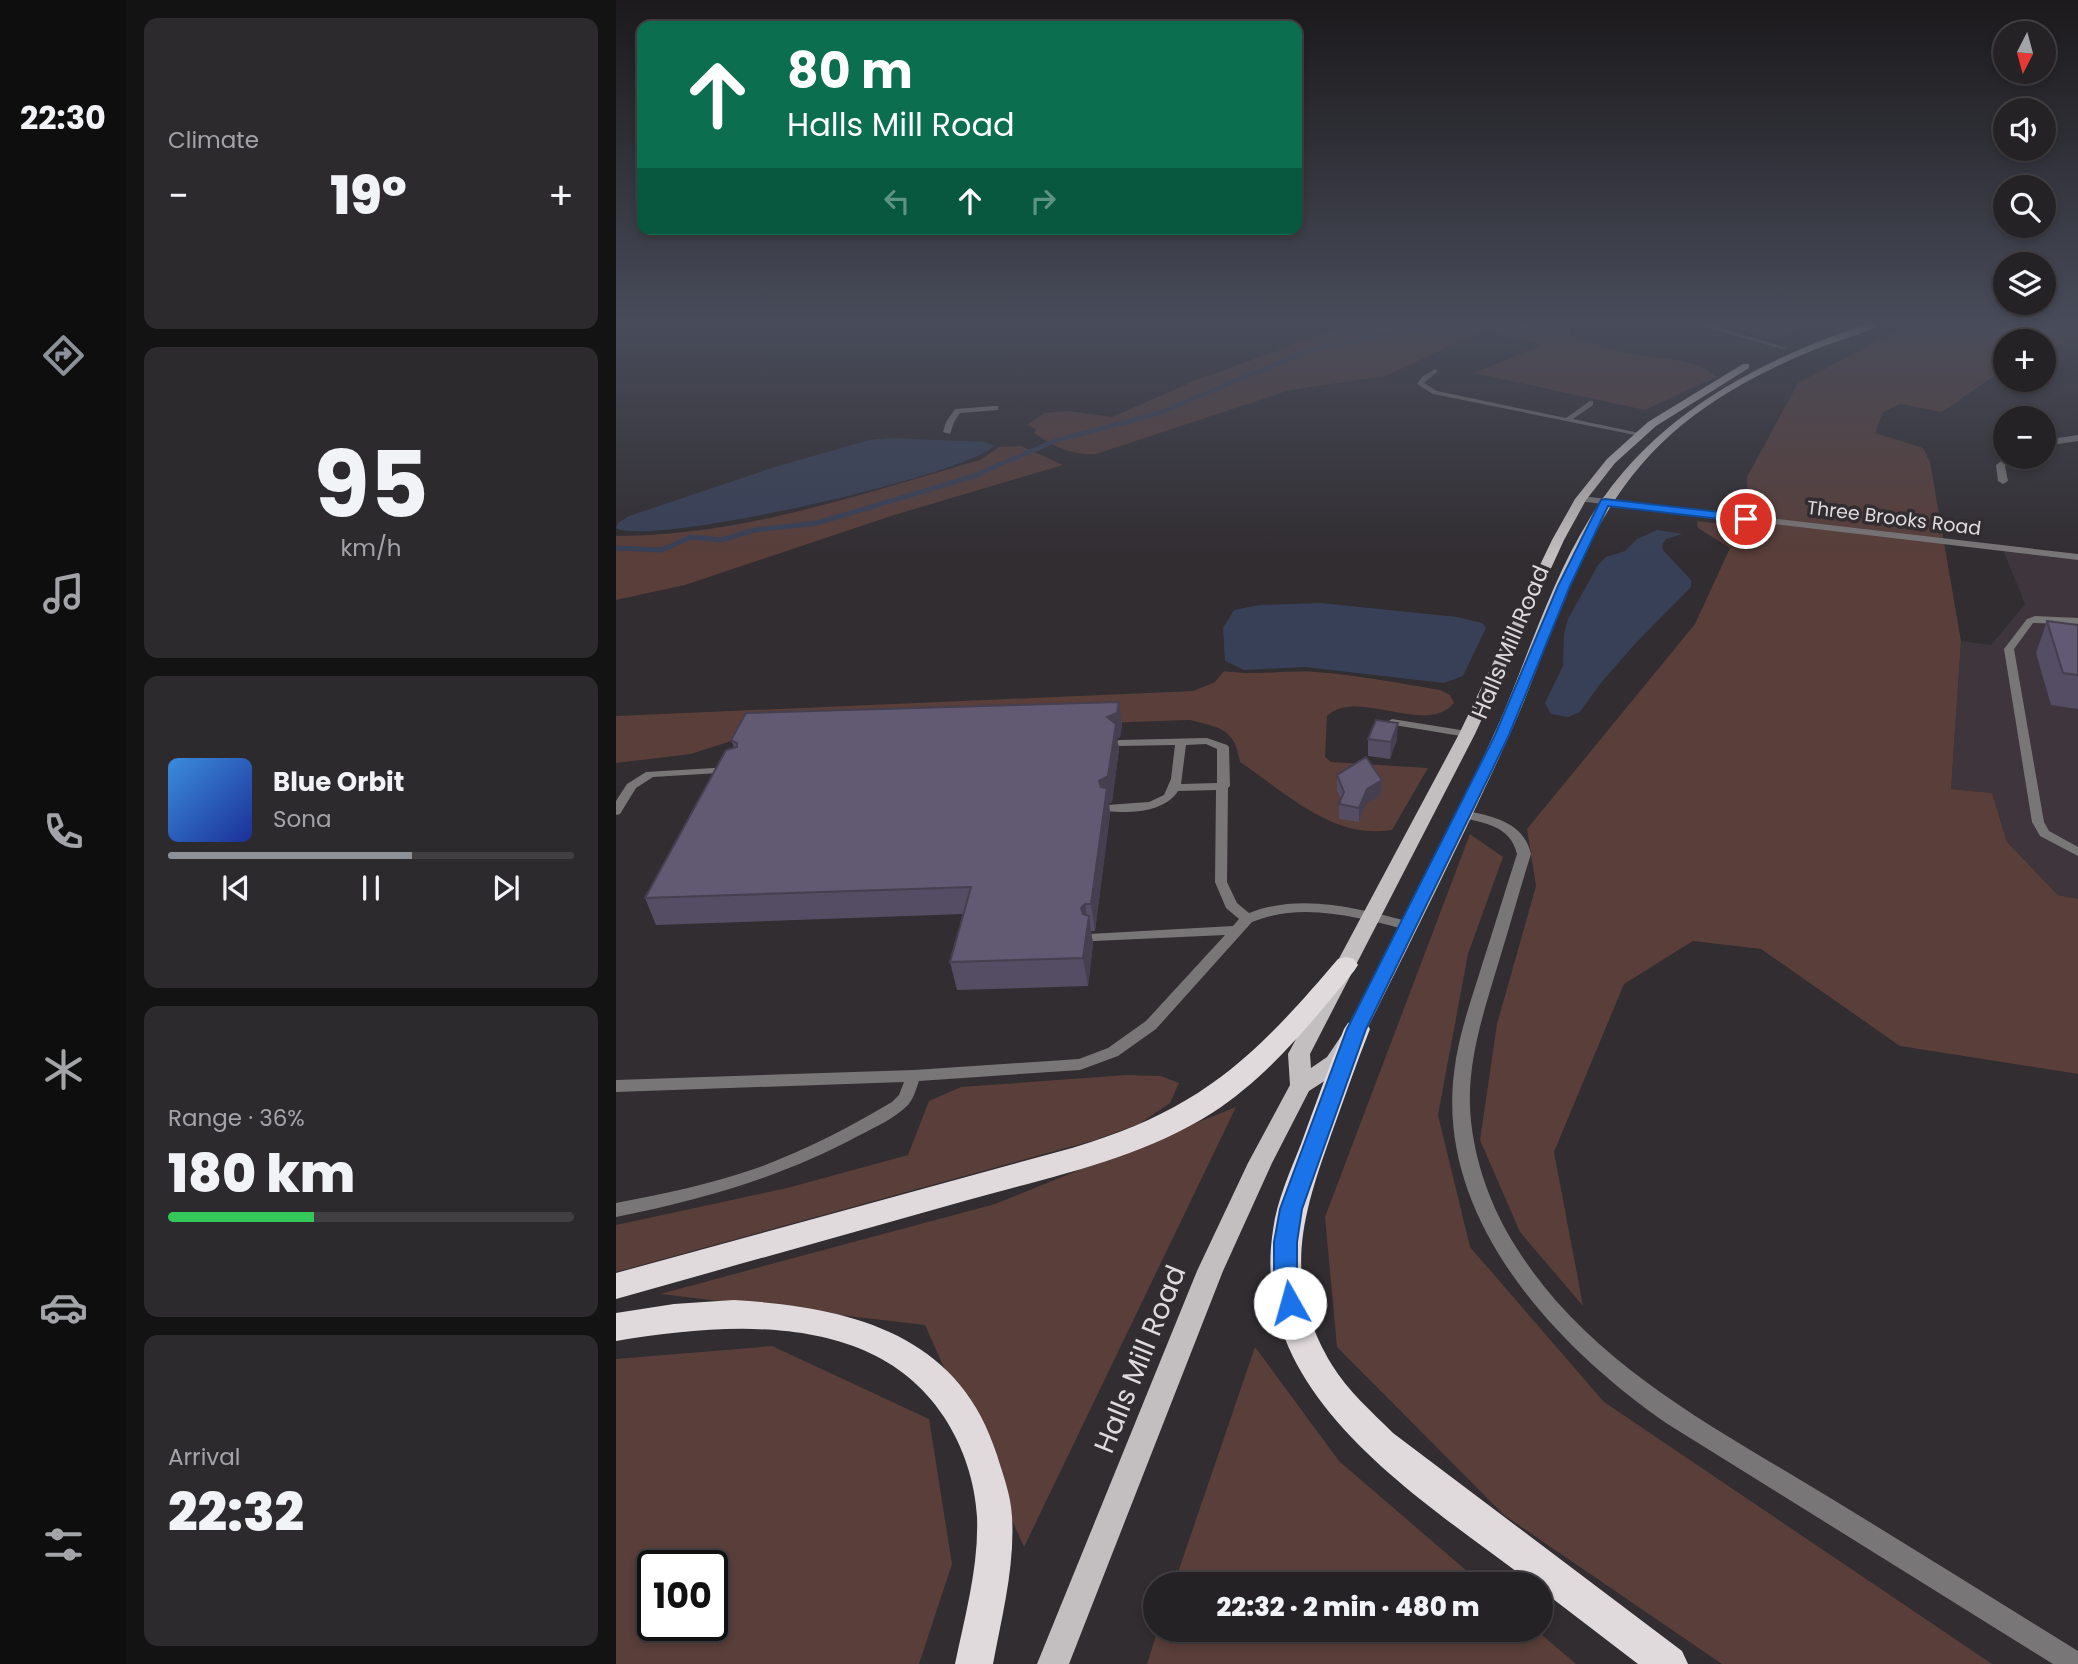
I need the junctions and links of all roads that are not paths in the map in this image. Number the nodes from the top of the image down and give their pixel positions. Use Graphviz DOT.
graph roads {
  1 [pos="1477,402"];
  2 [pos="1590,402"];
  3 [pos="1686,402"];
  4 [pos="1712,402"];
  5 [pos="996,408"];
  6 [pos="1567,420"];
  7 [pos="947,432"];
  8 [pos="1640,435"];
  9 [pos="2078,438"];
  10 [pos="2056,441"];
  11 [pos="2001,469"];
  12 [pos="2003,481"];
  13 [pos="1581,499"];
  14 [pos="1605,502"];
  15 [pos="1558,540"];
  16 [pos="2078,557"];
  17 [pos="1564,586"];
  18 [pos="2078,621"];
  19 [pos="1392,722"];
  20 [pos="1467,734"];
  21 [pos="1181,742"];
  22 [pos="1119,743"];
  23 [pos="737,770"];
  24 [pos="1224,786"];
  25 [pos="1176,788"];
  26 [pos="1111,808"];
  27 [pos="616,810"];
  28 [pos="1464,814"];
  29 [pos="2078,852"];
  30 [pos="1371,918"];
  31 [pos="1247,919"];
  32 [pos="1409,926"];
  33 [pos="1236,930"];
  34 [pos="1094,937"];
  35 [pos="1346,965"];
  36 [pos="1357,1029"];
  37 [pos="914,1076"];
  38 [pos="1301,1085"];
  39 [pos="616,1087"];
  40 [pos="616,1210"];
  41 [pos="616,1286"];
  42 [pos="616,1326"];
  43 [pos="974,1664"];
  44 [pos="1054,1664"];
  45 [pos="1670,1664"];
  46 [pos="2076,1664"];
  1 -- 6 [label="lane"];
  2 -- 6 [label="lane"];
  3 -- 8 [label="main road, Halls Mill Road"];
  4 -- 14 [label="main road, Halls Mill Road"];
  5 -- 7 [label="lane"];
  6 -- 8 [label="lane"];
  8 -- 13 [label="main road, Halls Mill Road"];
  9 -- 10 [label="street"];
  11 -- 12 [label="street"];
  13 -- 14 [label="street, Three Brooks Road"];
  13 -- 15 [label="main road, Halls Mill Road"];
  14 -- 16 [label="street, Three Brooks Road"];
  14 -- 17 [label="main road, Halls Mill Road"];
  15 -- 17 [label="main road"];
  15 -- 20 [label="main road, Halls Mill Road"];
  17 -- 28 [label="main road, Halls Mill Road"];
  18 -- 29 [label="lane"];
  19 -- 20 [label="lane"];
  20 -- 30 [label="main road, Halls Mill Road"];
  21 -- 22 [label="lane"];
  21 -- 24 [label="lane"];
  21 -- 25 [label="lane"];
  23 -- 27 [label="lane"];
  24 -- 25 [label="lane"];
  24 -- 31 [label="lane"];
  25 -- 26 [label="lane"];
  28 -- 32 [label="main road, Halls Mill Road"];
  28 -- 46 [label="street"];
  30 -- 31 [label="lane"];
  30 -- 32 [label="lane"];
  30 -- 35 [label="main road, Halls Mill Road"];
  31 -- 33 [label="lane"];
  32 -- 36 [label="main road, Halls Mill Road"];
  33 -- 34 [label="lane"];
  33 -- 37 [label="lane"];
  35 -- 38 [label="main road, Halls Mill Road"];
  35 -- 41 [label="highway"];
  36 -- 38 [label="main road, Halls Mill Road"];
  36 -- 45 [label="highway"];
  37 -- 39 [label="lane"];
  37 -- 40 [label="lane"];
  38 -- 44 [label="main road, Halls Mill Road"];
  42 -- 43 [label="highway"];
}
